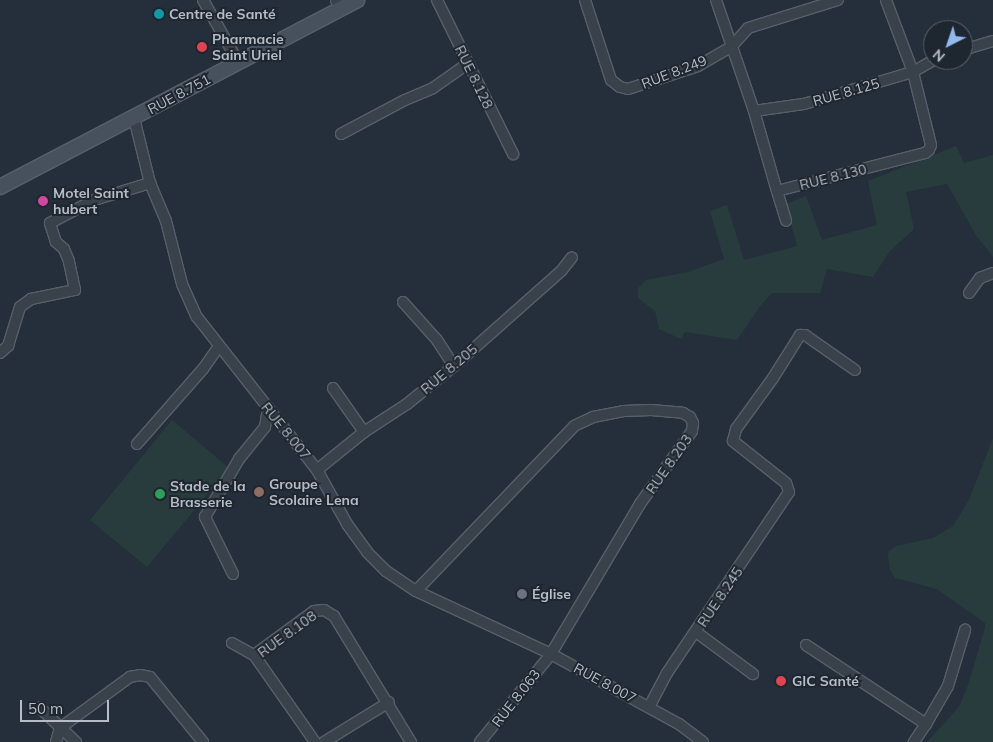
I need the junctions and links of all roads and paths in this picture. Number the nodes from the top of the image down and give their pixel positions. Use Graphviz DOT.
graph roads {
  1 [pos="203,0"];
  2 [pos="357,0"];
  3 [pos="436,0"];
  4 [pos="586,0"];
  5 [pos="716,0"];
  6 [pos="838,0"];
  7 [pos="886,0"];
  8 [pos="338,5"];
  9 [pos="993,41"];
  10 [pos="732,46"];
  11 [pos="973,47"];
  12 [pos="239,63"];
  13 [pos="467,64"];
  14 [pos="923,66"];
  15 [pos="913,72"];
  16 [pos="754,111"];
  17 [pos="134,118"];
  18 [pos="341,134"];
  19 [pos="513,154"];
  20 [pos="150,183"];
  21 [pos="0,187"];
  22 [pos="777,190"];
  23 [pos="786,221"];
  24 [pos="572,257"];
  25 [pos="993,273"];
  26 [pos="969,293"];
  27 [pos="403,302"];
  28 [pos="219,346"];
  29 [pos="0,353"];
  30 [pos="454,366"];
  31 [pos="855,370"];
  32 [pos="333,388"];
  33 [pos="268,408"];
  34 [pos="364,432"];
  35 [pos="137,444"];
  36 [pos="317,470"];
  37 [pos="234,574"];
  38 [pos="416,591"];
  39 [pos="965,630"];
  40 [pos="696,632"];
  41 [pos="232,643"];
  42 [pos="806,645"];
  43 [pos="550,654"];
  44 [pos="254,655"];
  45 [pos="753,674"];
  46 [pos="388,702"];
  47 [pos="38,707"];
  48 [pos="649,707"];
  49 [pos="926,724"];
  50 [pos="60,728"];
  51 [pos="56,742"];
  52 [pos="76,742"];
  53 [pos="203,742"];
  54 [pos="315,742"];
  55 [pos="324,742"];
  56 [pos="411,742"];
  57 [pos="480,742"];
  58 [pos="703,742"];
  59 [pos="914,742"];
  1 -- 12 [label="street"];
  2 -- 8 [label="main road, RUE 8.751"];
  3 -- 13 [label="street, RUE 8.128"];
  4 -- 10 [label="street, RUE 8.249"];
  5 -- 10 [label="street"];
  6 -- 10 [label="street, RUE 8.249"];
  7 -- 15 [label="street, RUE 8.130"];
  8 -- 12 [label="main road, RUE 8.751"];
  9 -- 11 [label="street"];
  10 -- 16 [label="street"];
  12 -- 17 [label="main road, RUE 8.751"];
  13 -- 18 [label="street"];
  13 -- 19 [label="street, RUE 8.128"];
  14 -- 15 [label="street, RUE 8.125"];
  15 -- 16 [label="street, RUE 8.125"];
  15 -- 22 [label="street, RUE 8.130"];
  16 -- 22 [label="street"];
  17 -- 20 [label="street, RUE 8.007"];
  17 -- 21 [label="main road, RUE 8.751"];
  20 -- 28 [label="street, RUE 8.007"];
  20 -- 29 [label="street"];
  22 -- 23 [label="street"];
  24 -- 30 [label="street, RUE 8.205"];
  25 -- 26 [label="street"];
  27 -- 30 [label="street"];
  28 -- 33 [label="street, RUE 8.007"];
  28 -- 35 [label="street"];
  30 -- 34 [label="street, RUE 8.205"];
  31 -- 40 [label="street, RUE 8.245"];
  32 -- 34 [label="street"];
  33 -- 36 [label="street, RUE 8.007"];
  33 -- 37 [label="street"];
  34 -- 36 [label="street, RUE 8.205"];
  36 -- 38 [label="street, RUE 8.007"];
  38 -- 43 [label="street, RUE 8.007"];
  38 -- 43 [label="street, RUE 8.203"];
  39 -- 49 [label="street"];
  40 -- 45 [label="street"];
  40 -- 48 [label="street, RUE 8.245"];
  41 -- 44 [label="street"];
  42 -- 49 [label="street"];
  43 -- 48 [label="street, RUE 8.007"];
  43 -- 57 [label="street, RUE 8.063"];
  44 -- 46 [label="street, RUE 8.108"];
  44 -- 54 [label="street, RUE 8.108"];
  46 -- 55 [label="street"];
  46 -- 56 [label="street, RUE 8.108"];
  47 -- 50 [label="street"];
  48 -- 58 [label="street, RUE 8.007"];
  49 -- 59 [label="street"];
  50 -- 51 [label="street"];
  50 -- 52 [label="street"];
  50 -- 53 [label="street"];
}
